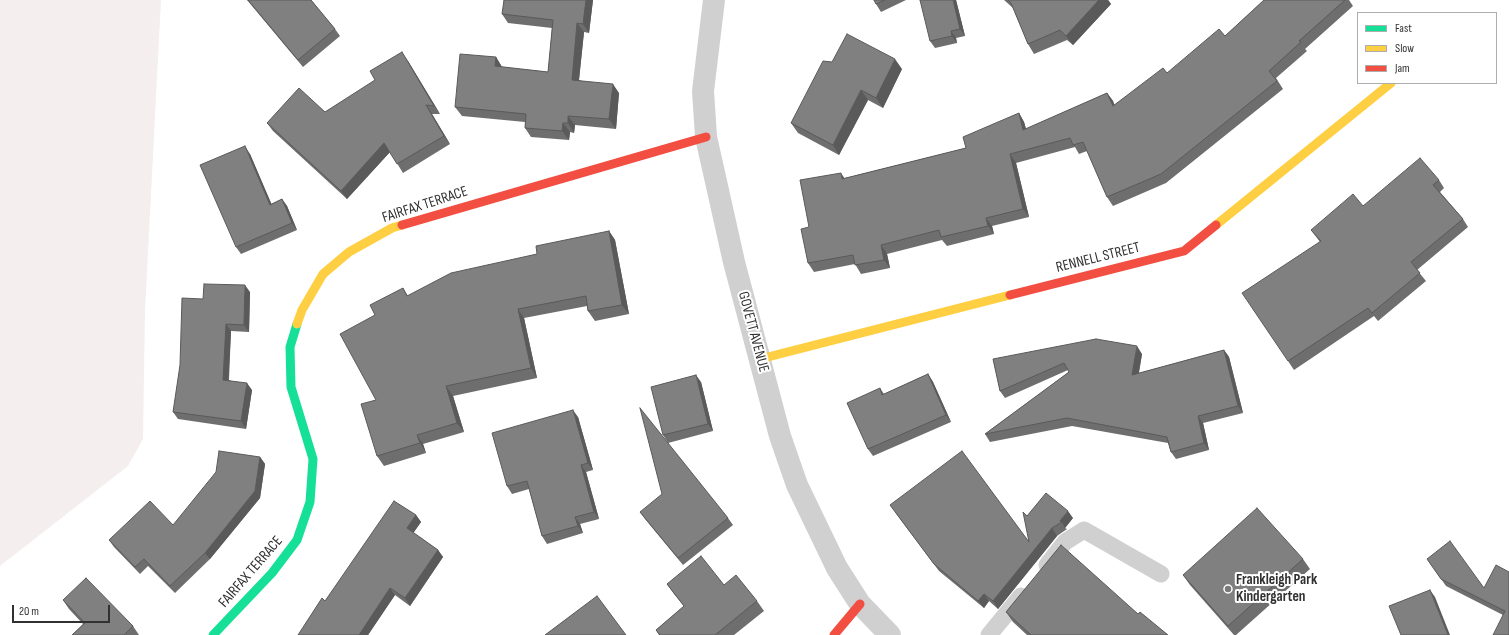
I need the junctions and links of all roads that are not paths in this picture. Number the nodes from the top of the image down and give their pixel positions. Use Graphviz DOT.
graph roads {
  1 [pos="714,0"];
  2 [pos="1390,84"];
  3 [pos="706,137"];
  4 [pos="760,360"];
  5 [pos="1161,574"];
  6 [pos="860,604"];
  7 [pos="213,635"];
  8 [pos="834,635"];
  9 [pos="890,635"];
  10 [pos="989,635"];
  1 -- 3 [label="street, GOVETT AVENUE"];
  2 -- 4 [label="street, RENNELL STREET"];
  3 -- 4 [label="street, GOVETT AVENUE"];
  3 -- 7 [label="street, FAIRFAX TERRACE"];
  4 -- 6 [label="street, GOVETT AVENUE"];
  5 -- 10 [label="lane"];
  6 -- 8 [label="street"];
  6 -- 9 [label="street, GOVETT AVENUE"];
}
